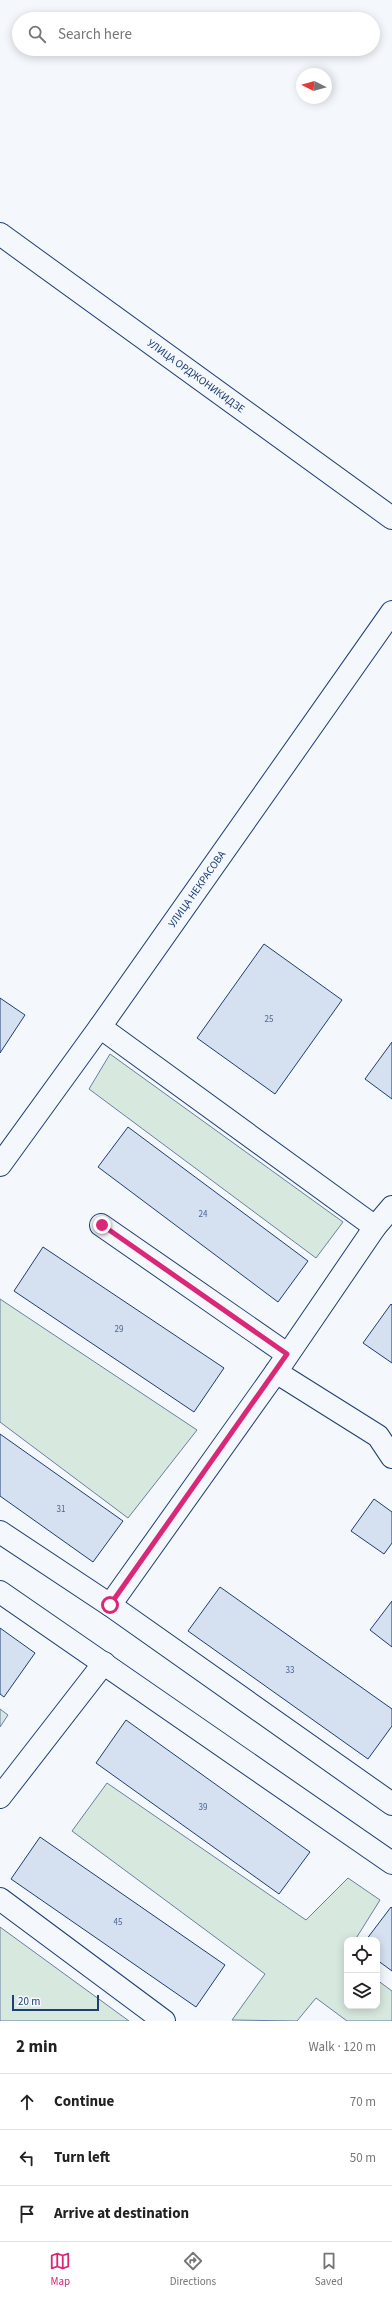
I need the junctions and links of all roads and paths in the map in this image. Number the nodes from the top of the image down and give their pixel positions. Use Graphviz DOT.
graph roads {
  1 [pos="0,234"];
  2 [pos="392,518"];
  3 [pos="392,612"];
  4 [pos="100,1027"];
  5 [pos="0,1165"];
  6 [pos="392,1207"];
  7 [pos="102,1225"];
  8 [pos="375,1227"];
  9 [pos="282,1363"];
  10 [pos="392,1457"];
  11 [pos="0,1532"];
  12 [pos="0,1592"];
  13 [pos="110,1605"];
  14 [pos="104,1662"];
  15 [pos="0,1798"];
  16 [pos="392,1804"];
  17 [pos="392,1863"];
  18 [pos="0,1899"];
  19 [pos="164,2021"];
  1 -- 2 [label="street, УЛИЦА ОРДЖОНИКИДЗЕ"];
  3 -- 4 [label="street, УЛИЦА НЕКРАСОВА"];
  4 -- 5 [label="street, УЛИЦА НЕКРАСОВА"];
  4 -- 8 [label="street"];
  6 -- 8 [label="street"];
  7 -- 9 [label="street"];
  8 -- 9 [label="street"];
  9 -- 10 [label="street"];
  9 -- 13 [label="street"];
  11 -- 13 [label="street"];
  12 -- 14 [label="street"];
  13 -- 16 [label="street"];
  14 -- 15 [label="street"];
  14 -- 17 [label="street"];
  18 -- 19 [label="street"];
}
